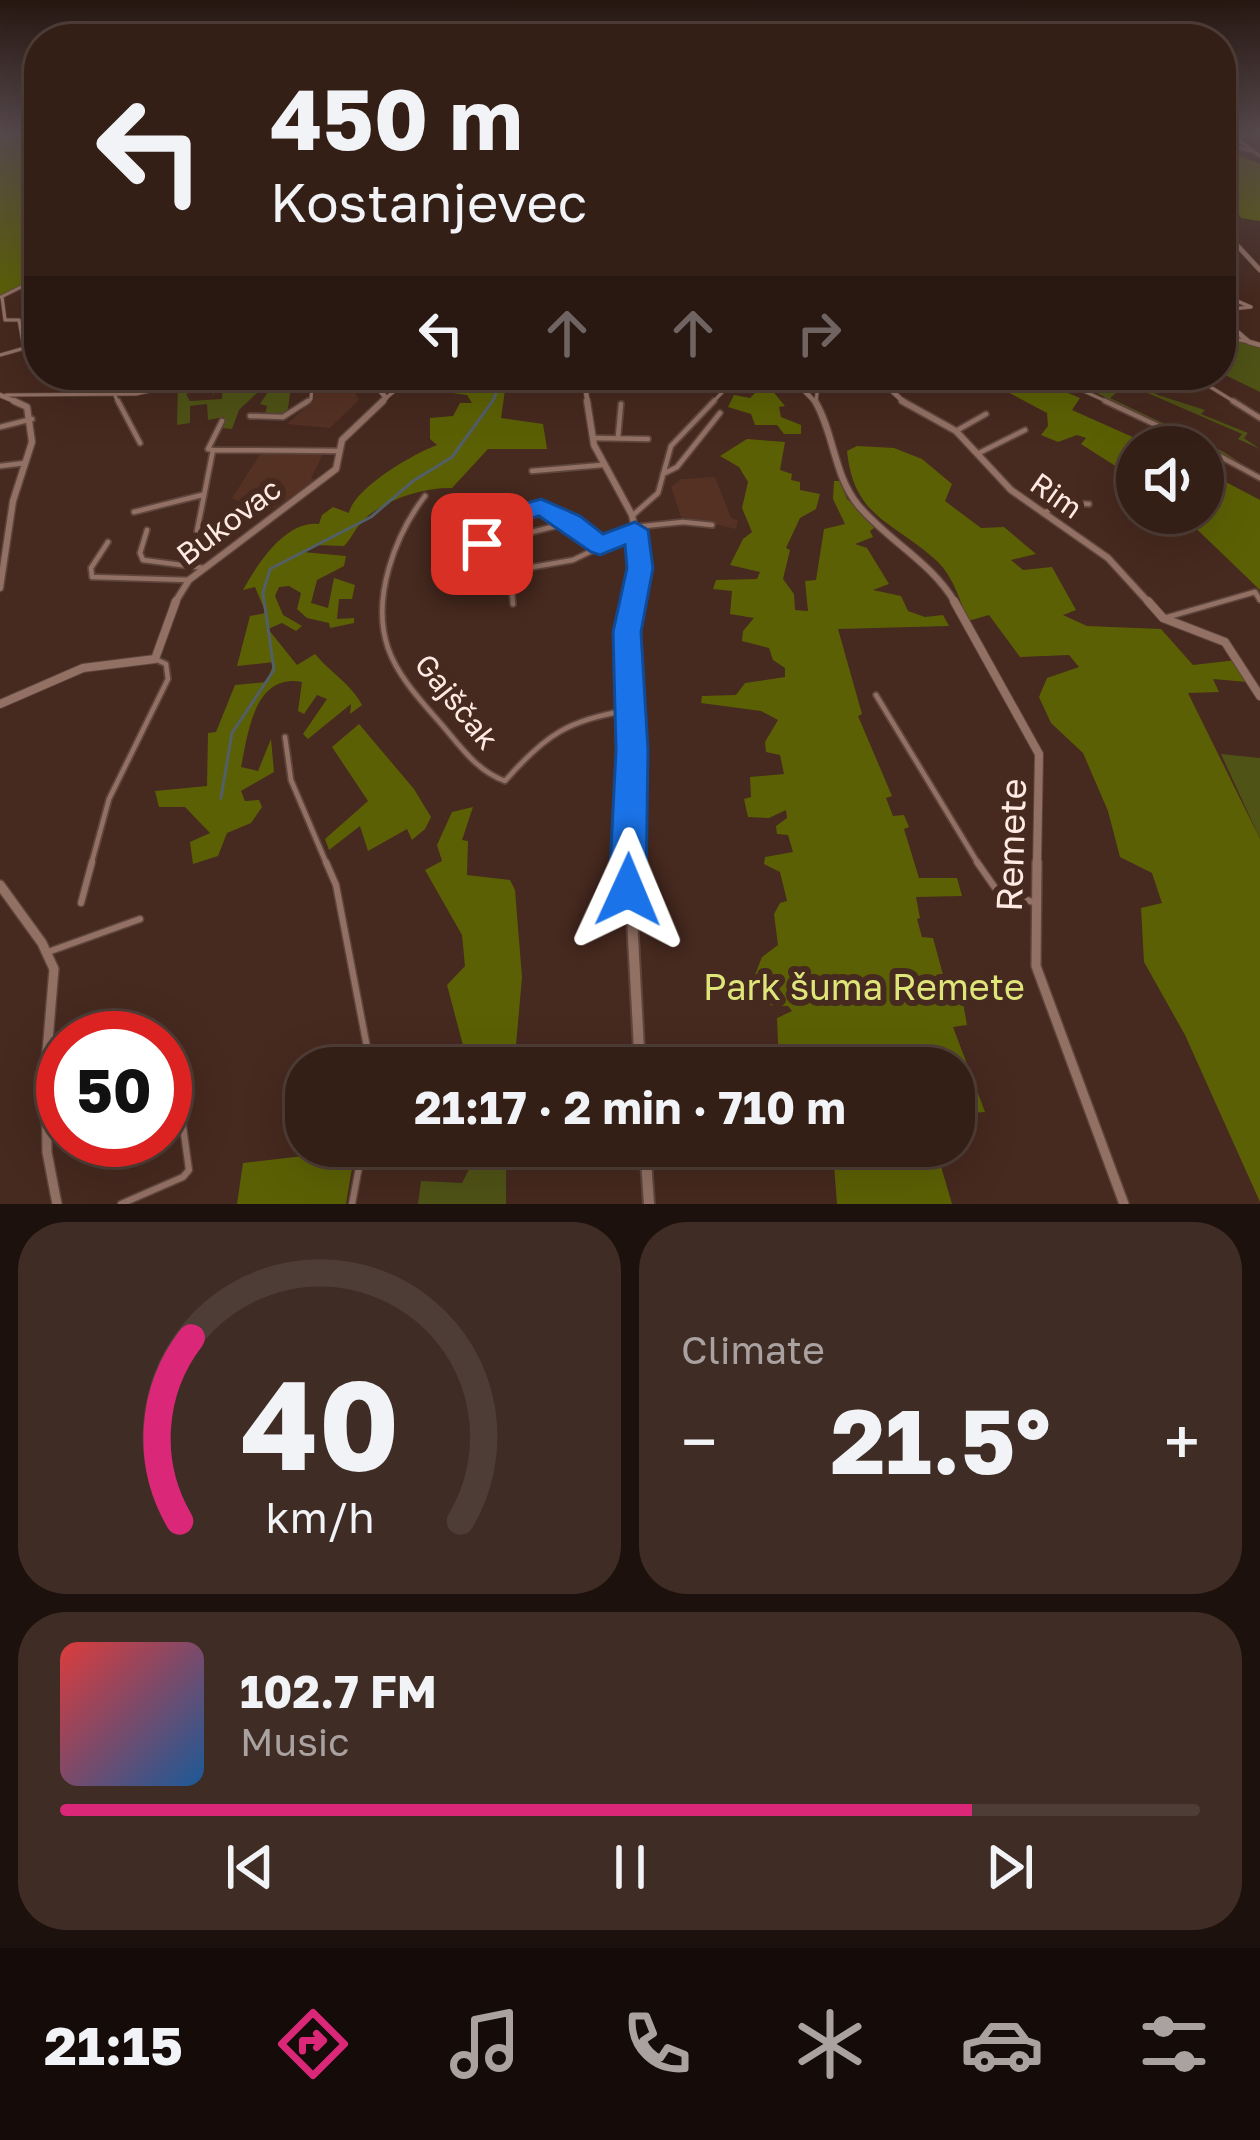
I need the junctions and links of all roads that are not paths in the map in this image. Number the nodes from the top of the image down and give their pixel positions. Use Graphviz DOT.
graph roads {
  1 [pos="1236,245"];
  2 [pos="1260,270"];
  3 [pos="1,297"];
  4 [pos="1236,300"];
  5 [pos="1236,310"];
  6 [pos="1236,330"];
  7 [pos="1236,339"];
  8 [pos="24,343"];
  9 [pos="1249,343"];
  10 [pos="1260,345"];
  11 [pos="98,390"];
  12 [pos="136,390"];
  13 [pos="312,390"];
  14 [pos="380,390"];
  15 [pos="396,390"];
  16 [pos="585,390"];
  17 [pos="725,390"];
  18 [pos="805,390"];
  19 [pos="818,390"];
  20 [pos="891,390"];
  21 [pos="1081,390"];
  22 [pos="1214,390"];
  23 [pos="94,394"];
  24 [pos="114,394"];
  25 [pos="3,395"];
  26 [pos="386,398"];
  27 [pos="817,402"];
  28 [pos="620,404"];
  29 [pos="720,413"];
  30 [pos="986,414"];
  31 [pos="250,416"];
  32 [pos="1260,418"];
  33 [pos="32,419"];
  34 [pos="222,422"];
  35 [pos="1158,426"];
  36 [pos="0,427"];
  37 [pos="1025,430"];
  38 [pos="956,431"];
  39 [pos="618,437"];
  40 [pos="593,438"];
  41 [pos="648,439"];
  42 [pos="140,443"];
  43 [pos="212,450"];
  44 [pos="340,451"];
  45 [pos="976,454"];
  46 [pos="1224,458"];
  47 [pos="26,463"];
  48 [pos="602,465"];
  49 [pos="0,466"];
  50 [pos="532,471"];
  51 [pos="662,475"];
  52 [pos="1260,478"];
  53 [pos="202,495"];
  54 [pos="424,496"];
  55 [pos="1089,504"];
  56 [pos="134,512"];
  57 [pos="1043,513"];
  58 [pos="10,516"];
  59 [pos="632,516"];
  60 [pos="0,519"];
  61 [pos="572,522"];
  62 [pos="712,525"];
  63 [pos="635,529"];
  64 [pos="147,530"];
  65 [pos="196,531"];
  66 [pos="108,542"];
  67 [pos="482,544"];
  68 [pos="600,545"];
  69 [pos="204,568"];
  70 [pos="510,571"];
  71 [pos="189,580"];
  72 [pos="0,587"];
  73 [pos="1260,600"];
  74 [pos="513,604"];
  75 [pos="1162,618"];
  76 [pos="155,659"];
  77 [pos="876,695"];
  78 [pos="1260,696"];
  79 [pos="0,704"];
  80 [pos="632,710"];
  81 [pos="284,737"];
  82 [pos="0,885"];
  83 [pos="81,903"];
  84 [pos="1037,903"];
  85 [pos="140,920"];
  86 [pos="49,952"];
  87 [pos="367,1047"];
  88 [pos="639,1047"];
  89 [pos="191,1167"];
  90 [pos="359,1167"];
  91 [pos="646,1167"];
  92 [pos="57,1204"];
  93 [pos="121,1204"];
  94 [pos="352,1204"];
  95 [pos="649,1204"];
  96 [pos="1124,1204"];
  1 -- 2 [label="main road"];
  3 -- 8 [label="street"];
  4 -- 5 [label="street"];
  6 -- 9 [label="main road"];
  7 -- 9 [label="street"];
  9 -- 10 [label="main road"];
  11 -- 23 [label="street"];
  12 -- 24 [label="street"];
  13 -- 31 [label="street"];
  14 -- 26 [label="street"];
  15 -- 26 [label="street, Bukovac"];
  16 -- 40 [label="main road"];
  17 -- 51 [label="street"];
  18 -- 27 [label="street"];
  19 -- 27 [label="street"];
  20 -- 38 [label="street, Rim"];
  21 -- 35 [label="street"];
  22 -- 32 [label="street"];
  23 -- 24 [label="street"];
  23 -- 25 [label="street"];
  24 -- 42 [label="street"];
  25 -- 33 [label="street"];
  26 -- 44 [label="street, Bukovac"];
  27 -- 84 [label="street, Remete"];
  28 -- 39 [label="street"];
  29 -- 51 [label="street"];
  30 -- 38 [label="street"];
  33 -- 36 [label="street"];
  33 -- 47 [label="street"];
  34 -- 43 [label="street"];
  37 -- 45 [label="street"];
  38 -- 45 [label="street, Rim"];
  39 -- 40 [label="street"];
  39 -- 41 [label="street"];
  40 -- 48 [label="main road"];
  43 -- 44 [label="street"];
  43 -- 53 [label="street"];
  44 -- 69 [label="street, Bukovac"];
  45 -- 57 [label="street, Rim"];
  46 -- 52 [label="street"];
  47 -- 49 [label="street"];
  47 -- 58 [label="street"];
  48 -- 50 [label="street"];
  48 -- 59 [label="main road"];
  51 -- 59 [label="street"];
  53 -- 56 [label="street"];
  53 -- 65 [label="street"];
  54 -- 80 [label="street, Gajščak"];
  55 -- 57 [label="street"];
  57 -- 75 [label="street, Rim"];
  58 -- 60 [label="street"];
  58 -- 72 [label="street"];
  59 -- 63 [label="main road"];
  61 -- 67 [label="street"];
  61 -- 68 [label="street"];
  61 -- 70 [label="street"];
  62 -- 63 [label="street"];
  63 -- 68 [label="street"];
  63 -- 80 [label="main road"];
  64 -- 69 [label="street"];
  66 -- 71 [label="street"];
  68 -- 70 [label="street"];
  69 -- 71 [label="street, Bukovac"];
  70 -- 74 [label="street"];
  71 -- 76 [label="street, Bukovac"];
  73 -- 75 [label="street"];
  75 -- 78 [label="street, Rim"];
  76 -- 79 [label="street"];
  76 -- 83 [label="street"];
  77 -- 84 [label="street"];
  80 -- 88 [label="main road"];
  81 -- 87 [label="street"];
  82 -- 86 [label="street"];
  84 -- 96 [label="street, Remete"];
  85 -- 86 [label="street"];
  86 -- 92 [label="street"];
  89 -- 93 [label="street"];
  90 -- 94 [label="street"];
  91 -- 95 [label="main road"];
}
